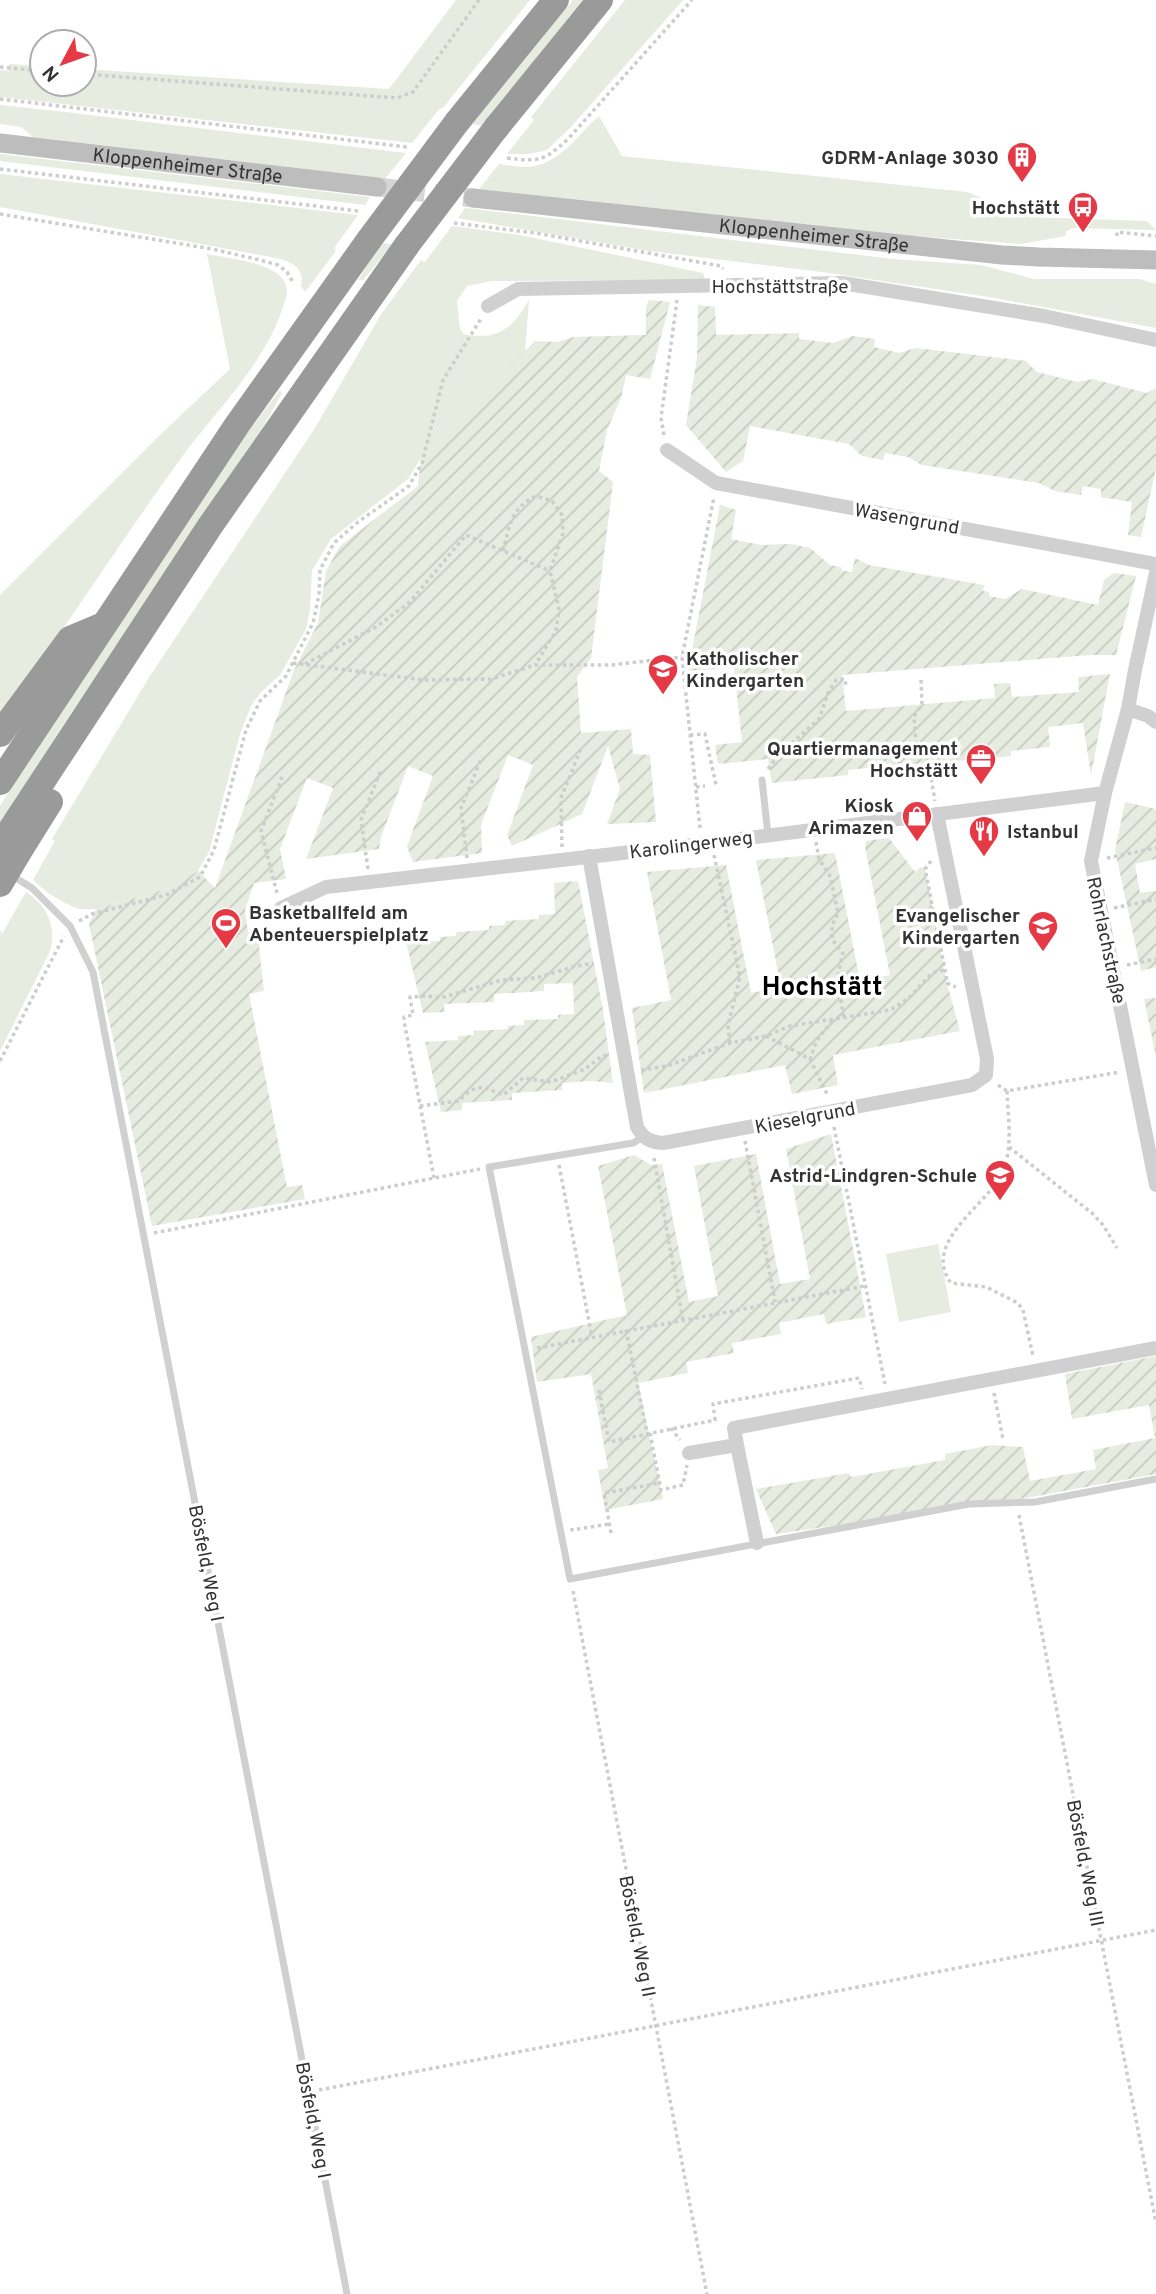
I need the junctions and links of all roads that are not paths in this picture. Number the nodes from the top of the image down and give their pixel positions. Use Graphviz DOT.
graph roads {
  1 [pos="556,0"];
  2 [pos="600,0"];
  3 [pos="0,143"];
  4 [pos="377,187"];
  5 [pos="473,198"];
  6 [pos="1153,262"];
  7 [pos="488,306"];
  8 [pos="1156,340"];
  9 [pos="667,450"];
  10 [pos="1156,564"];
  11 [pos="1156,573"];
  12 [pos="102,626"];
  13 [pos="1128,709"];
  14 [pos="1156,722"];
  15 [pos="0,734"];
  16 [pos="762,780"];
  17 [pos="0,782"];
  18 [pos="1105,793"];
  19 [pos="937,814"];
  20 [pos="768,835"];
  21 [pos="5,853"];
  22 [pos="589,856"];
  23 [pos="0,884"];
  24 [pos="281,908"];
  25 [pos="647,1139"];
  26 [pos="1156,1185"];
  27 [pos="1156,1348"];
  28 [pos="737,1445"];
  29 [pos="690,1453"];
  30 [pos="1156,1479"];
  31 [pos="757,1543"];
  32 [pos="347,2294"];
  1 -- 12 [label="highway, bridge"];
  2 -- 21 [label="highway, bridge"];
  3 -- 4 [label="main road, Kloppenheimer Straße"];
  5 -- 6 [label="main road, Kloppenheimer Straße"];
  7 -- 8 [label="street, Hochstättstraße"];
  9 -- 10 [label="street, Wasengrund"];
  11 -- 13 [label="street, Rohrlachstraße"];
  12 -- 15 [label="highway"];
  12 -- 17 [label="highway"];
  13 -- 14 [label="street"];
  13 -- 18 [label="street, Rohrlachstraße"];
  16 -- 20 [label="lane"];
  18 -- 19 [label="street, Karolingerweg"];
  18 -- 26 [label="street, Rohrlachstraße"];
  19 -- 20 [label="street, Karolingerweg"];
  19 -- 25 [label="street, Kieselgrund"];
  20 -- 22 [label="street, Karolingerweg"];
  21 -- 23 [label="highway, bridge"];
  21 -- 32 [label="lane, Bösfeld, Weg I"];
  22 -- 24 [label="street, Karolingerweg"];
  22 -- 25 [label="street"];
  25 -- 31 [label="lane"];
  27 -- 28 [label="street"];
  28 -- 29 [label="street"];
  28 -- 31 [label="street"];
  30 -- 31 [label="lane"];
}
